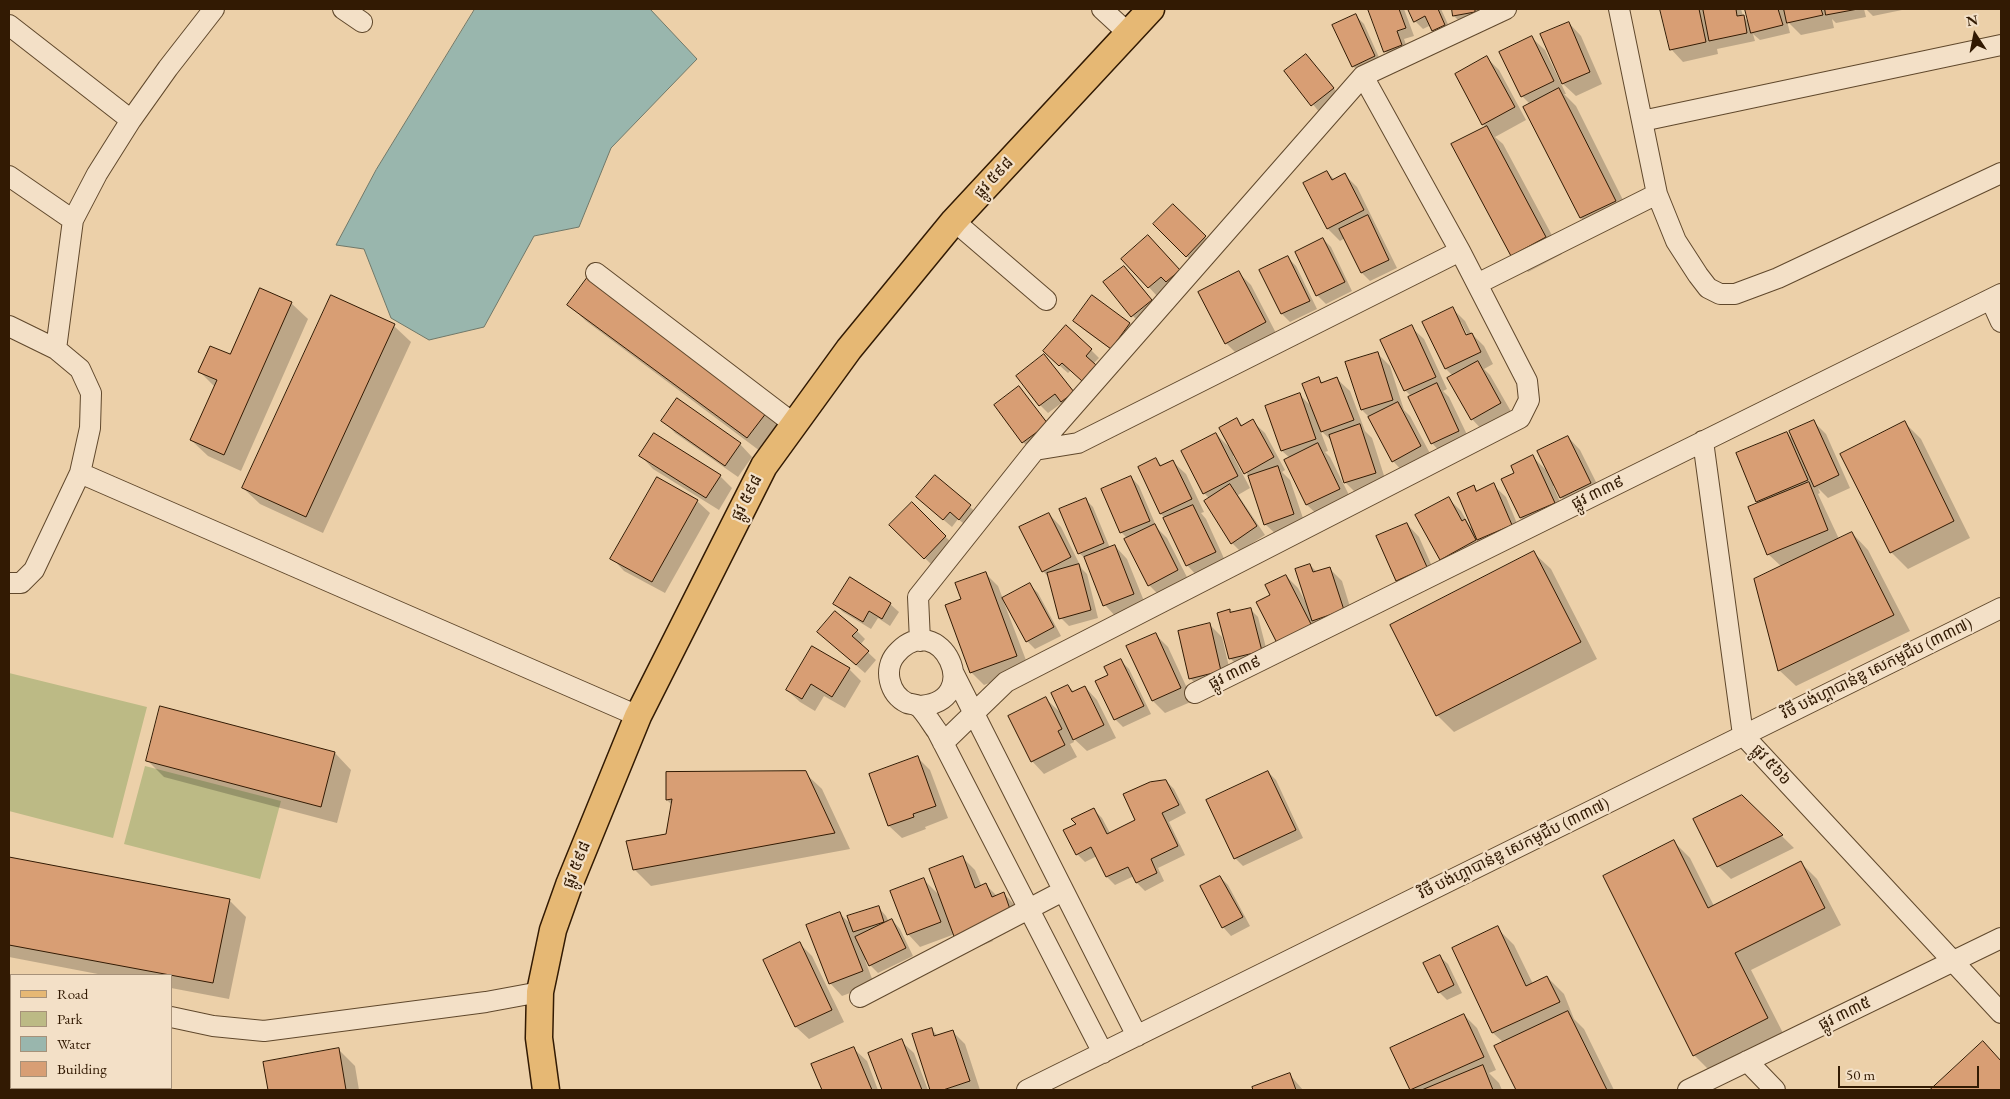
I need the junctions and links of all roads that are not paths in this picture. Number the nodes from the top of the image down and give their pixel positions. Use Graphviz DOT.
graph roads {
  1 [pos="214,9"];
  2 [pos="343,9"];
  3 [pos="1102,9"];
  4 [pos="1151,9"];
  5 [pos="1506,9"];
  6 [pos="1619,9"];
  7 [pos="362,22"];
  8 [pos="9,25"];
  9 [pos="1128,33"];
  10 [pos="2001,45"];
  11 [pos="1362,76"];
  12 [pos="131,120"];
  13 [pos="1642,121"];
  14 [pos="2001,173"];
  15 [pos="9,176"];
  16 [pos="1657,194"];
  17 [pos="73,220"];
  18 [pos="954,221"];
  19 [pos="1460,251"];
  20 [pos="596,273"];
  21 [pos="1477,284"];
  22 [pos="1996,297"];
  23 [pos="1046,300"];
  24 [pos="2001,322"];
  25 [pos="9,326"];
  26 [pos="56,349"];
  27 [pos="794,424"];
  28 [pos="1703,441"];
  29 [pos="1035,450"];
  30 [pos="80,473"];
  31 [pos="9,583"];
  32 [pos="2001,608"];
  33 [pos="920,641"];
  34 [pos="954,674"];
  35 [pos="1195,693"];
  36 [pos="917,706"];
  37 [pos="973,715"];
  38 [pos="638,716"];
  39 [pos="1743,735"];
  40 [pos="944,743"];
  41 [pos="1063,891"];
  42 [pos="1028,908"];
  43 [pos="2001,938"];
  44 [pos="1952,962"];
  45 [pos="540,992"];
  46 [pos="860,996"];
  47 [pos="2001,1013"];
  48 [pos="172,1018"];
  49 [pos="1137,1036"];
  50 [pos="1103,1053"];
  51 [pos="1747,1061"];
  52 [pos="546,1090"];
  53 [pos="1027,1090"];
  54 [pos="1688,1090"];
  55 [pos="1775,1090"];
  1 -- 12 [label="street"];
  2 -- 7 [label="street"];
  3 -- 9 [label="street"];
  4 -- 9 [label="main road, ផ្លូវ ៥៩៨"];
  5 -- 11 [label="street"];
  6 -- 13 [label="street"];
  8 -- 12 [label="street"];
  9 -- 18 [label="main road, ផ្លូវ ៥៩៨"];
  10 -- 13 [label="street"];
  11 -- 19 [label="street"];
  11 -- 29 [label="street"];
  12 -- 17 [label="street"];
  13 -- 16 [label="street"];
  14 -- 16 [label="street"];
  15 -- 17 [label="street"];
  16 -- 21 [label="street"];
  17 -- 26 [label="street"];
  18 -- 23 [label="street"];
  18 -- 27 [label="main road, ផ្លូវ ៥៩៨"];
  19 -- 21 [label="street"];
  19 -- 29 [label="street"];
  20 -- 27 [label="street"];
  21 -- 37 [label="street"];
  22 -- 24 [label="street"];
  22 -- 28 [label="street, ផ្លូវ ៣៣៩"];
  25 -- 26 [label="street"];
  26 -- 30 [label="street"];
  27 -- 38 [label="main road, ផ្លូវ ៥៩៨"];
  28 -- 35 [label="street, ផ្លូវ ៣៣៩"];
  28 -- 39 [label="street, ផ្លូវ ៥៦៦"];
  29 -- 33 [label="street"];
  30 -- 31 [label="street"];
  30 -- 38 [label="street"];
  32 -- 39 [label="street, វិថី បង់ហ្គាបាន់ឌូ សេកមូជីប (៣៣៧)"];
  33 -- 34 [label="street"];
  33 -- 36 [label="street"];
  34 -- 36 [label="street"];
  34 -- 37 [label="street"];
  36 -- 40 [label="street"];
  37 -- 40 [label="street"];
  37 -- 41 [label="street"];
  38 -- 45 [label="main road, ផ្លូវ ៥៩៨"];
  39 -- 44 [label="street, ផ្លូវ ៥៦៦"];
  39 -- 49 [label="street, វិថី បង់ហ្គាបាន់ឌូ សេកមូជីប (៣៣៧)"];
  40 -- 42 [label="street"];
  41 -- 42 [label="street"];
  41 -- 49 [label="street"];
  42 -- 46 [label="street"];
  42 -- 50 [label="street"];
  43 -- 44 [label="street, ផ្លូវ ៣៣៥"];
  44 -- 47 [label="street, ផ្លូវ ៥៦៦"];
  44 -- 51 [label="street, ផ្លូវ ៣៣៥"];
  45 -- 48 [label="street"];
  45 -- 52 [label="main road, ផ្លូវ ៥៩៨"];
  49 -- 50 [label="street, វិថី បង់ហ្គាបាន់ឌូ សេកមូជីប (៣៣៧)"];
  50 -- 53 [label="street, វិថី បង់ហ្គាបាន់ឌូ សេកមូជីប (៣៣៧)"];
  51 -- 54 [label="street, ផ្លូវ ៣៣៥"];
  51 -- 55 [label="street"];
}
